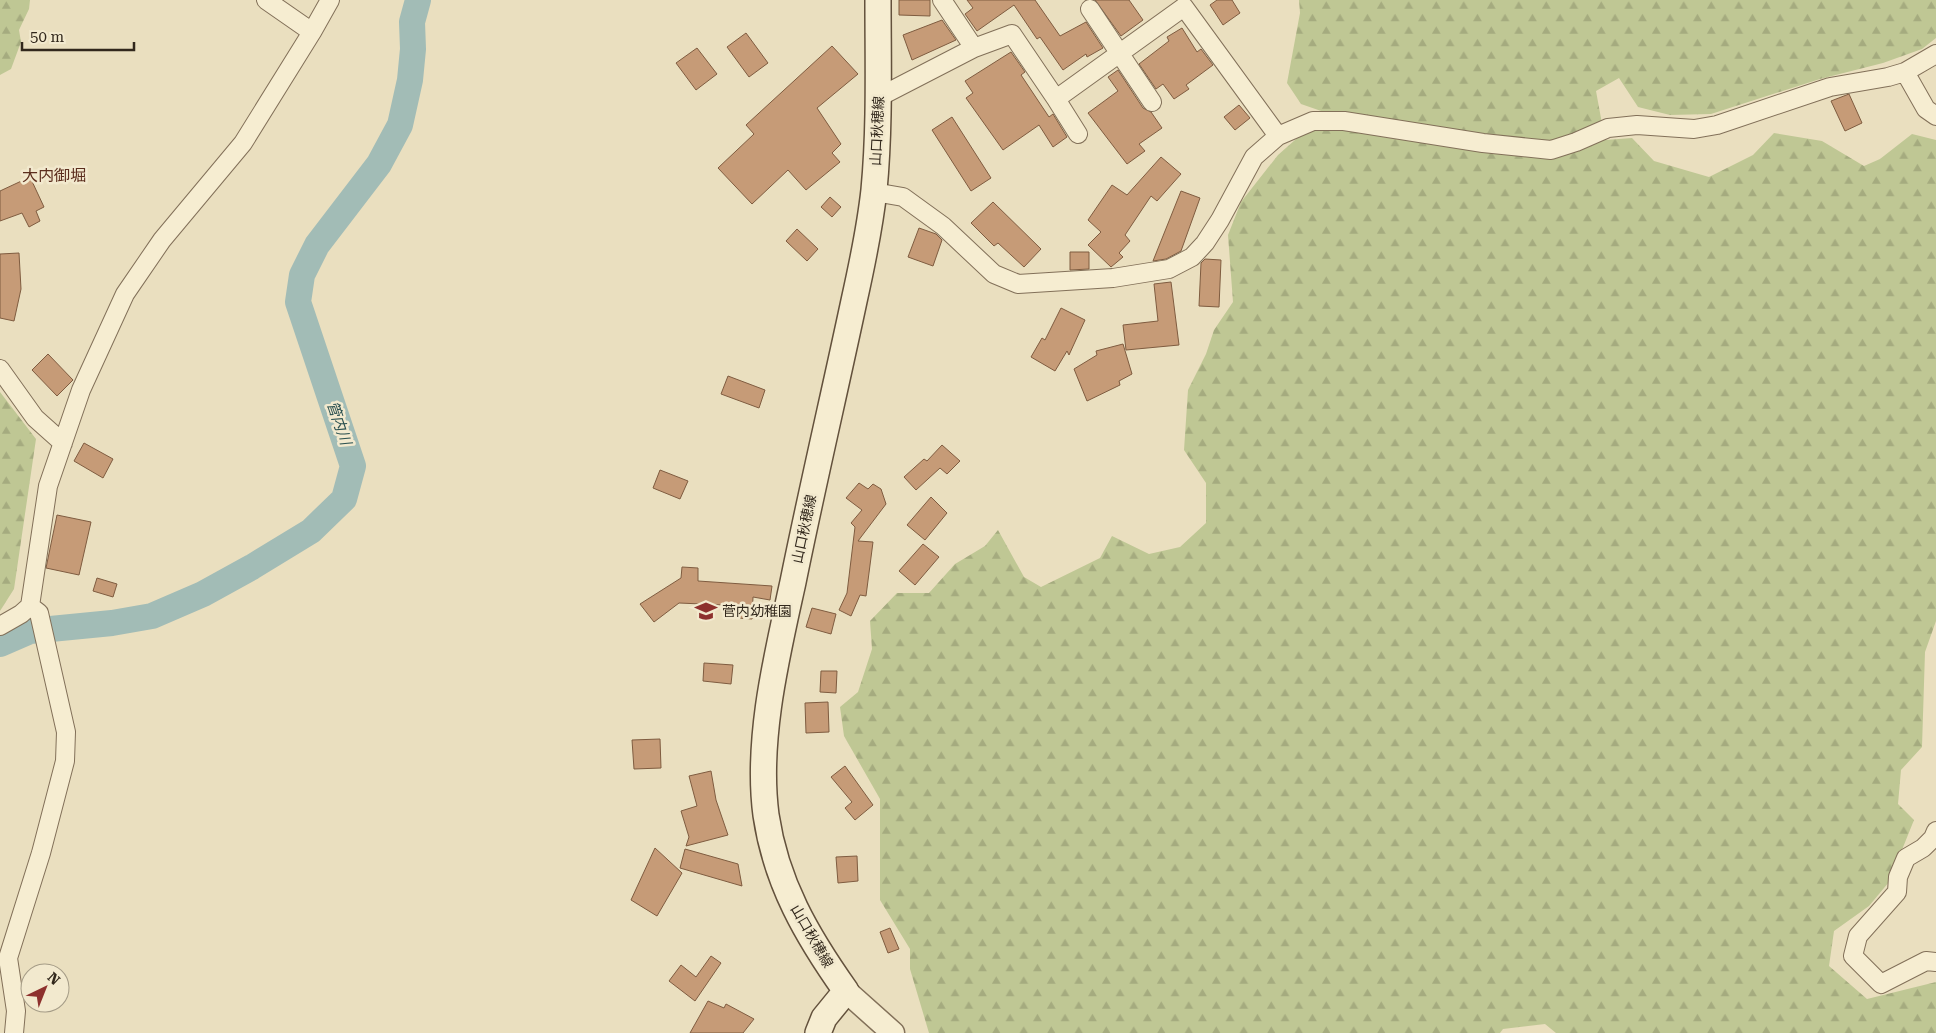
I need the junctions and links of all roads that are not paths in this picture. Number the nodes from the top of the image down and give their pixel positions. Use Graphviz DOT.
graph roads {
  1 [pos="266,0"];
  2 [pos="330,0"];
  3 [pos="878,0"];
  4 [pos="942,0"];
  5 [pos="1182,3"];
  6 [pos="1090,9"];
  7 [pos="312,32"];
  8 [pos="974,48"];
  9 [pos="1120,53"];
  10 [pos="1936,54"];
  11 [pos="1905,72"];
  12 [pos="879,97"];
  13 [pos="1056,99"];
  14 [pos="1152,102"];
  15 [pos="1936,116"];
  16 [pos="1078,134"];
  17 [pos="1278,136"];
  18 [pos="874,192"];
  19 [pos="0,368"];
  20 [pos="63,443"];
  21 [pos="30,606"];
  22 [pos="0,626"];
  23 [pos="1936,831"];
  24 [pos="1936,962"];
  25 [pos="846,991"];
  26 [pos="14,1033"];
  27 [pos="818,1033"];
  28 [pos="893,1033"];
  1 -- 7 [label="street"];
  2 -- 7 [label="street"];
  3 -- 12 [label="main road, 山口秋穂線"];
  4 -- 8 [label="street"];
  5 -- 9 [label="street"];
  5 -- 17 [label="street"];
  6 -- 9 [label="street"];
  7 -- 20 [label="street"];
  8 -- 12 [label="street"];
  8 -- 13 [label="street"];
  9 -- 13 [label="street"];
  9 -- 14 [label="street"];
  10 -- 11 [label="street"];
  11 -- 15 [label="street"];
  11 -- 17 [label="street"];
  12 -- 18 [label="main road, 山口秋穂線"];
  13 -- 16 [label="street"];
  17 -- 18 [label="street"];
  18 -- 25 [label="main road, 山口秋穂線"];
  19 -- 20 [label="street"];
  20 -- 21 [label="street"];
  21 -- 22 [label="street"];
  21 -- 26 [label="street"];
  23 -- 24 [label="street"];
  25 -- 27 [label="main road"];
  25 -- 28 [label="street"];
}
